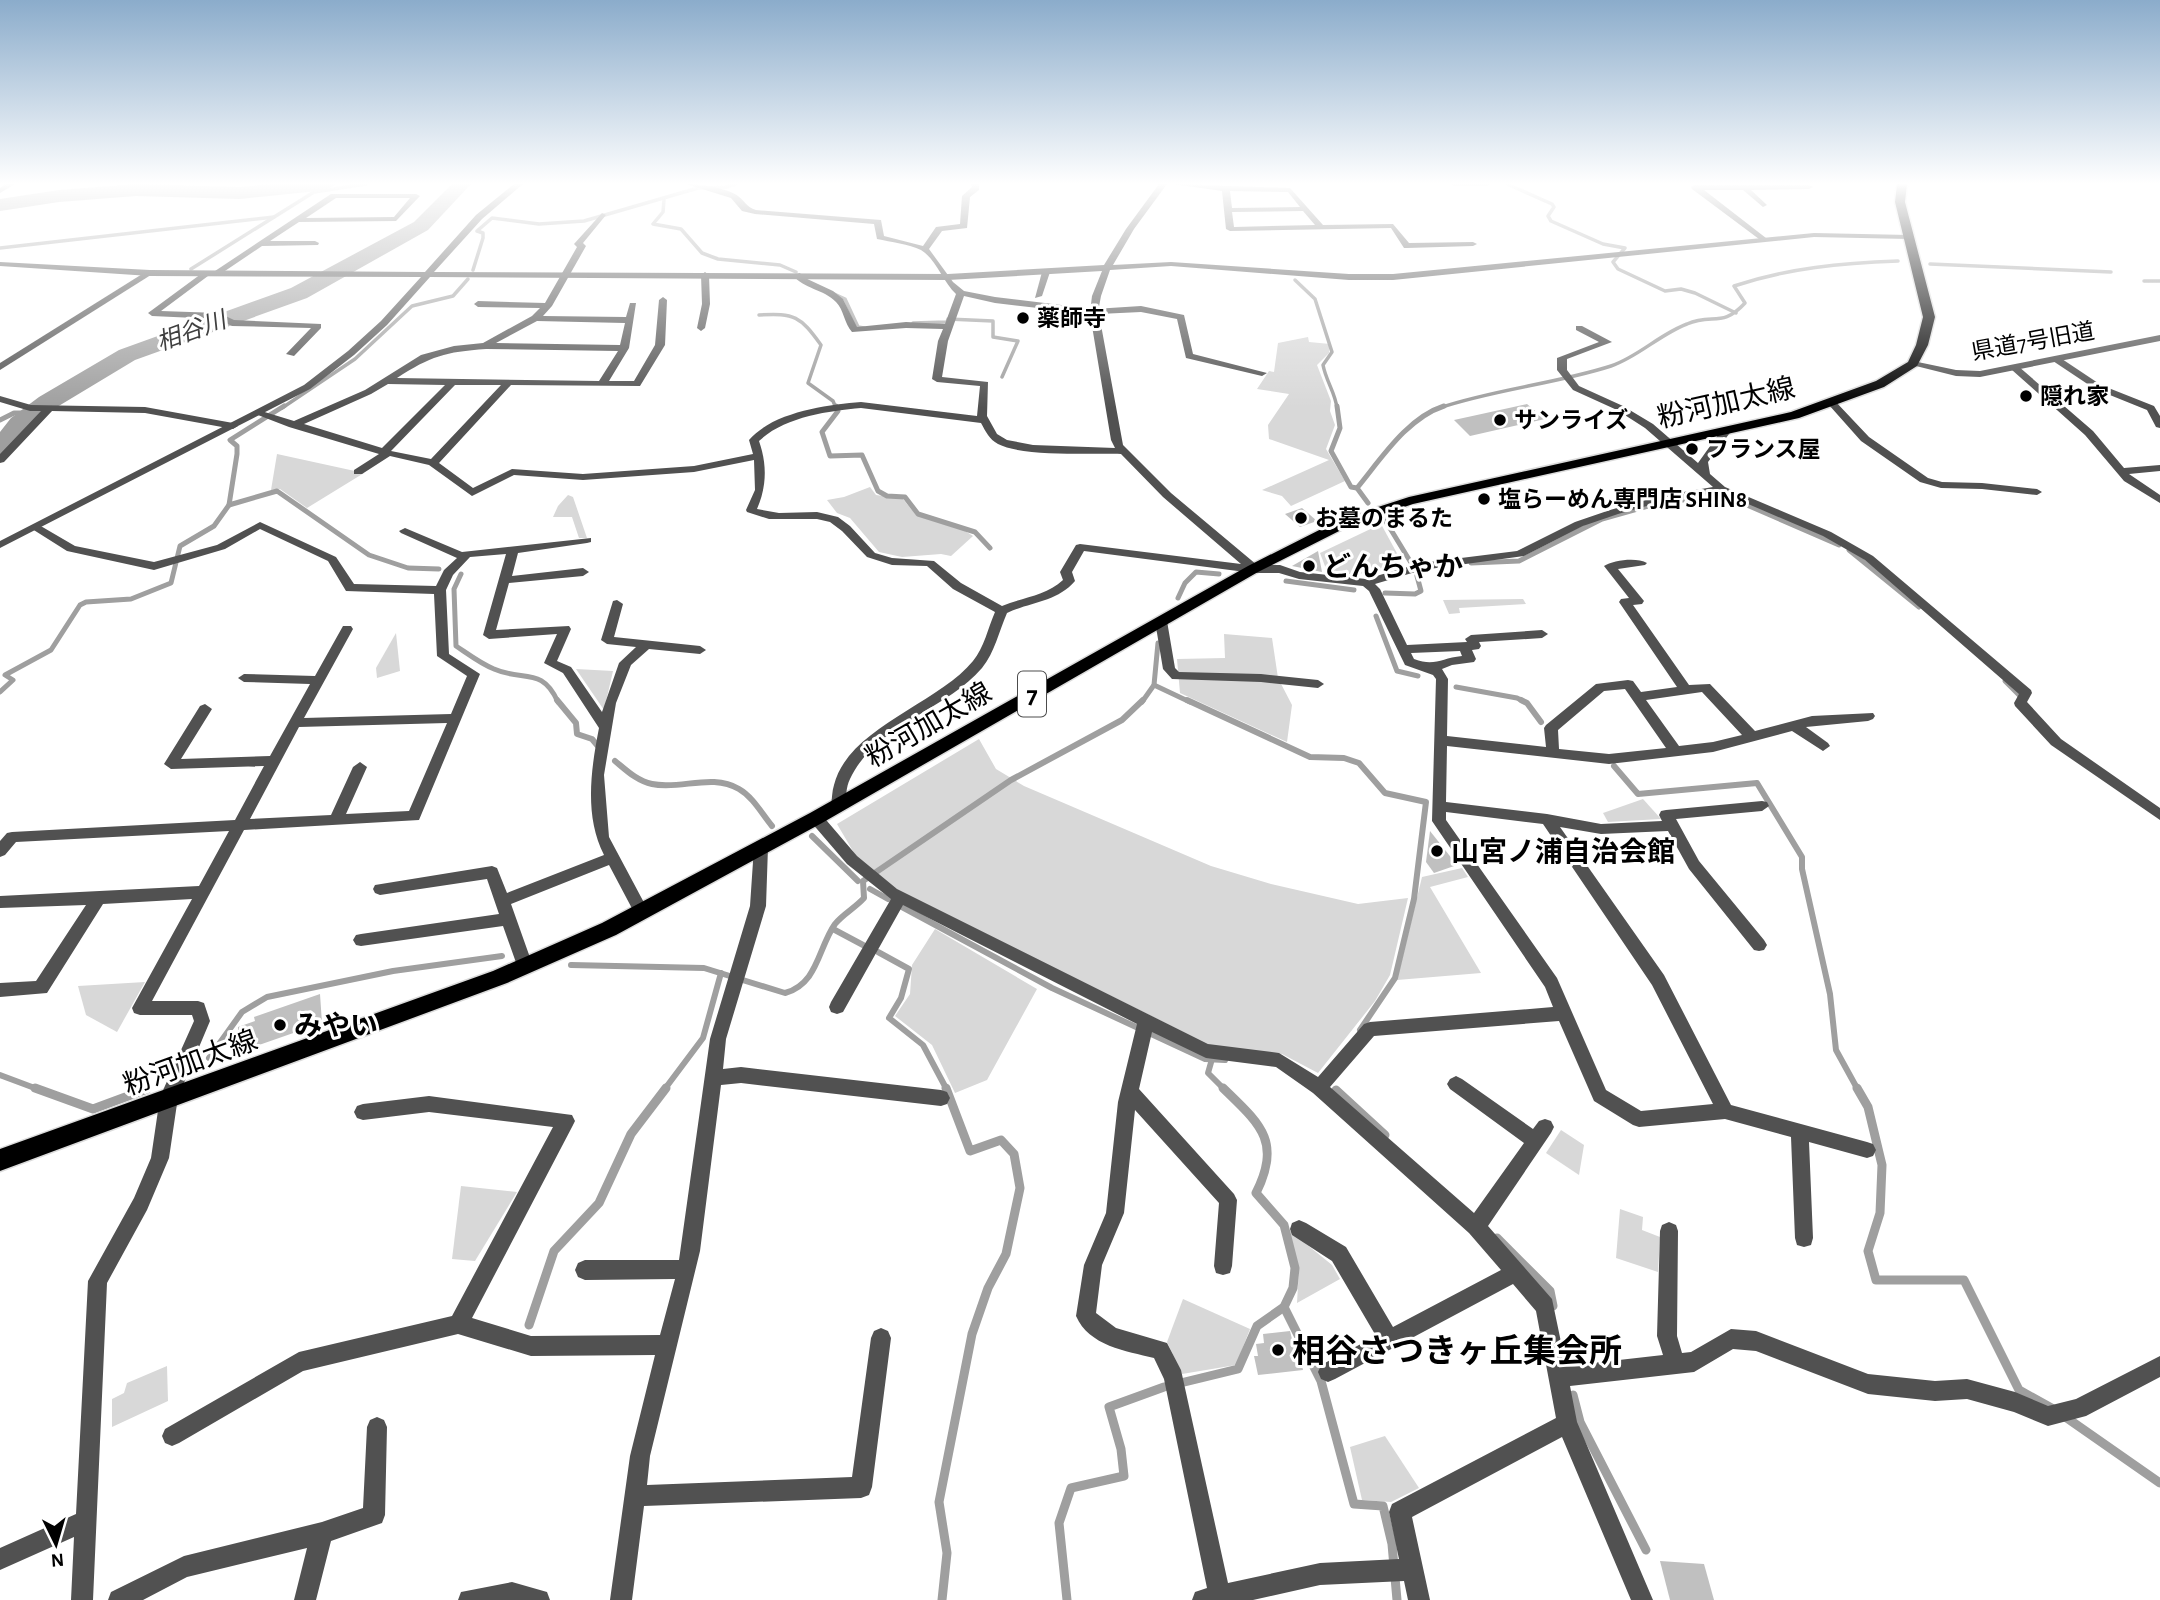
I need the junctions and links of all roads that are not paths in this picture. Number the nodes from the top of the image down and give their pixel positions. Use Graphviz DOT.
graph roads {
  1 [pos="236,259"];
  2 [pos="441,259"];
  3 [pos="575,259"];
  4 [pos="933,259"];
  5 [pos="1112,259"];
  6 [pos="1576,259"];
  7 [pos="1914,259"];
  8 [pos="0,264"];
  9 [pos="1106,267"];
  10 [pos="1046,272"];
  11 [pos="150,273"];
  12 [pos="212,273"];
  13 [pos="427,274"];
  14 [pos="566,275"];
  15 [pos="705,275"];
  16 [pos="797,275"];
  17 [pos="948,277"];
  18 [pos="961,293"];
  19 [pos="1038,296"];
  20 [pos="663,300"];
  21 [pos="478,304"];
  22 [pos="633,305"];
  23 [pos="548,306"];
  24 [pos="1094,312"];
  25 [pos="536,318"];
  26 [pos="629,320"];
  27 [pos="949,327"];
  28 [pos="701,328"];
  29 [pos="1579,328"];
  30 [pos="2160,338"];
  31 [pos="485,346"];
  32 [pos="624,348"];
  33 [pos="291,354"];
  34 [pos="2056,359"];
  35 [pos="1913,364"];
  36 [pos="0,367"];
  37 [pos="2015,368"];
  38 [pos="1262,373"];
  39 [pos="385,380"];
  40 [pos="452,383"];
  41 [pos="508,383"];
  42 [pos="602,384"];
  43 [pos="0,400"];
  44 [pos="1832,403"];
  45 [pos="49,409"];
  46 [pos="258,413"];
  47 [pos="984,419"];
  48 [pos="293,425"];
  49 [pos="2160,425"];
  50 [pos="233,426"];
  51 [pos="1727,430"];
  52 [pos="1666,443"];
  53 [pos="1123,451"];
  54 [pos="386,453"];
  55 [pos="759,456"];
  56 [pos="0,460"];
  57 [pos="433,463"];
  58 [pos="2160,468"];
  59 [pos="2122,471"];
  60 [pos="358,472"];
  61 [pos="1705,476"];
  62 [pos="1721,489"];
  63 [pos="2037,492"];
  64 [pos="2160,499"];
  65 [pos="35,527"];
  66 [pos="405,531"];
  67 [pos="587,540"];
  68 [pos="0,545"];
  69 [pos="513,550"];
  70 [pos="464,557"];
  71 [pos="1642,563"];
  72 [pos="1253,569"];
  73 [pos="583,572"];
  74 [pos="505,580"];
  75 [pos="1366,583"];
  76 [pos="440,590"];
  77 [pos="617,604"];
  78 [pos="1002,611"];
  79 [pos="1161,621"];
  80 [pos="347,629"];
  81 [pos="1542,634"];
  82 [pos="646,644"];
  83 [pos="1464,646"];
  84 [pos="1403,649"];
  85 [pos="700,650"];
  86 [pos="1430,669"];
  87 [pos="244,678"];
  88 [pos="319,680"];
  89 [pos="1318,684"];
  90 [pos="1686,690"];
  91 [pos="1638,697"];
  92 [pos="205,709"];
  93 [pos="1868,716"];
  94 [pos="455,718"];
  95 [pos="295,723"];
  96 [pos="1796,727"];
  97 [pos="606,728"];
  98 [pos="1754,738"];
  99 [pos="1440,740"];
  100 [pos="1823,746"];
  101 [pos="1675,751"];
  102 [pos="1553,753"];
  103 [pos="274,761"];
  104 [pos="360,767"];
  105 [pos="838,806"];
  106 [pos="1440,806"];
  107 [pos="1762,806"];
  108 [pos="2160,814"];
  109 [pos="816,818"];
  110 [pos="1547,819"];
  111 [pos="336,820"];
  112 [pos="240,825"];
  113 [pos="1670,826"];
  114 [pos="761,847"];
  115 [pos="0,851"];
  116 [pos="613,857"];
  117 [pos="380,889"];
  118 [pos="202,892"];
  119 [pos="900,897"];
  120 [pos="99,898"];
  121 [pos="502,901"];
  122 [pos="0,902"];
  123 [pos="641,912"];
  124 [pos="509,919"];
  125 [pos="361,940"];
  126 [pos="1759,946"];
  127 [pos="525,966"];
  128 [pos="0,990"];
  129 [pos="837,1007"];
  130 [pos="1565,1013"];
  131 [pos="1145,1029"];
  132 [pos="713,1078"];
  133 [pos="1456,1084"];
  134 [pos="1319,1088"];
  135 [pos="1130,1092"];
  136 [pos="169,1097"];
  137 [pos="941,1098"];
  138 [pos="1725,1111"];
  139 [pos="363,1112"];
  140 [pos="1800,1132"];
  141 [pos="1867,1150"];
  142 [pos="0,1160"];
  143 [pos="1476,1227"];
  144 [pos="1299,1229"];
  145 [pos="1669,1231"];
  146 [pos="1804,1238"];
  147 [pos="1223,1266"];
  148 [pos="687,1269"];
  149 [pos="584,1270"];
  150 [pos="1517,1272"];
  151 [pos="458,1324"];
  152 [pos="881,1338"];
  153 [pos="1390,1340"];
  154 [pos="667,1345"];
  155 [pos="1675,1364"];
  156 [pos="2160,1366"];
  157 [pos="1328,1372"];
  158 [pos="1559,1377"];
  159 [pos="1567,1423"];
  160 [pos="377,1427"];
  161 [pos="172,1436"];
  162 [pos="635,1496"];
  163 [pos="86,1520"];
  164 [pos="322,1533"];
  165 [pos="0,1559"];
  166 [pos="1412,1569"];
  167 [pos="1212,1598"];
  168 [pos="82,1600"];
  169 [pos="119,1600"];
  170 [pos="305,1600"];
  171 [pos="469,1600"];
  172 [pos="539,1600"];
  173 [pos="621,1600"];
  174 [pos="1419,1600"];
  175 [pos="1642,1600"];
  1 -- 12 [label="street"];
  2 -- 13 [label="street"];
  3 -- 14 [label="street"];
  4 -- 17 [label="street"];
  5 -- 9 [label="street"];
  6 -- 9 [label="street"];
  7 -- 35 [label="main road"];
  8 -- 11 [label="street"];
  9 -- 10 [label="street"];
  9 -- 24 [label="street"];
  10 -- 17 [label="street"];
  10 -- 19 [label="street"];
  11 -- 12 [label="street"];
  11 -- 36 [label="street"];
  12 -- 13 [label="street"];
  12 -- 33 [label="street"];
  13 -- 14 [label="street"];
  13 -- 46 [label="street"];
  14 -- 15 [label="street"];
  14 -- 23 [label="street"];
  15 -- 16 [label="street"];
  15 -- 28 [label="street"];
  16 -- 17 [label="street"];
  16 -- 27 [label="street"];
  17 -- 18 [label="street"];
  18 -- 24 [label="street"];
  18 -- 27 [label="street"];
  20 -- 42 [label="street"];
  21 -- 23 [label="street"];
  22 -- 26 [label="street"];
  23 -- 25 [label="street"];
  24 -- 38 [label="street"];
  24 -- 53 [label="street"];
  25 -- 26 [label="street"];
  25 -- 31 [label="street"];
  26 -- 32 [label="street"];
  27 -- 47 [label="street"];
  29 -- 52 [label="street"];
  30 -- 34 [label="street, 県道7号旧道"];
  31 -- 32 [label="street"];
  31 -- 39 [label="street"];
  32 -- 42 [label="street"];
  34 -- 37 [label="street, 県道7号旧道"];
  34 -- 49 [label="street"];
  35 -- 37 [label="street, 県道7号旧道"];
  35 -- 44 [label="main road, 粉河加太線 / 7"];
  37 -- 59 [label="street"];
  39 -- 40 [label="street"];
  39 -- 48 [label="street"];
  40 -- 41 [label="street"];
  40 -- 54 [label="street"];
  41 -- 42 [label="street"];
  41 -- 57 [label="street"];
  43 -- 45 [label="street"];
  44 -- 51 [label="main road, 粉河加太線 / 7"];
  44 -- 63 [label="street"];
  45 -- 50 [label="street"];
  45 -- 56 [label="street"];
  46 -- 48 [label="street"];
  46 -- 50 [label="street"];
  47 -- 53 [label="street"];
  47 -- 55 [label="street"];
  48 -- 54 [label="street"];
  50 -- 65 [label="street"];
  51 -- 52 [label="main road, 粉河加太線 / 7"];
  51 -- 61 [label="street"];
  52 -- 61 [label="street"];
  52 -- 72 [label="main road, 粉河加太線 / 7"];
  53 -- 72 [label="street"];
  54 -- 57 [label="street"];
  54 -- 60 [label="street"];
  55 -- 57 [label="street"];
  55 -- 78 [label="street"];
  58 -- 59 [label="street"];
  59 -- 64 [label="street"];
  61 -- 62 [label="street"];
  62 -- 75 [label="street"];
  62 -- 108 [label="street"];
  65 -- 68 [label="street"];
  65 -- 76 [label="street"];
  66 -- 70 [label="street"];
  67 -- 69 [label="street"];
  69 -- 70 [label="street"];
  69 -- 74 [label="street"];
  70 -- 76 [label="street"];
  71 -- 90 [label="street"];
  72 -- 75 [label="street"];
  72 -- 78 [label="street"];
  72 -- 79 [label="main road, 粉河加太線 / 7"];
  73 -- 74 [label="street"];
  74 -- 97 [label="street"];
  75 -- 84 [label="street"];
  76 -- 94 [label="street"];
  77 -- 82 [label="street"];
  78 -- 105 [label="street"];
  79 -- 89 [label="street"];
  79 -- 105 [label="main road, 粉河加太線 / 7"];
  80 -- 88 [label="street"];
  81 -- 83 [label="street"];
  82 -- 85 [label="street"];
  82 -- 97 [label="street"];
  83 -- 84 [label="street"];
  83 -- 86 [label="street"];
  84 -- 86 [label="street"];
  86 -- 99 [label="street"];
  87 -- 88 [label="street"];
  88 -- 95 [label="street"];
  90 -- 91 [label="street"];
  90 -- 98 [label="street"];
  91 -- 101 [label="street"];
  91 -- 102 [label="street"];
  92 -- 103 [label="street"];
  93 -- 96 [label="street"];
  94 -- 95 [label="street"];
  94 -- 111 [label="street"];
  95 -- 103 [label="street"];
  96 -- 98 [label="street"];
  96 -- 100 [label="street"];
  97 -- 116 [label="street"];
  98 -- 101 [label="street"];
  99 -- 102 [label="street"];
  99 -- 106 [label="street"];
  101 -- 102 [label="street"];
  103 -- 112 [label="street"];
  104 -- 111 [label="street"];
  105 -- 109 [label="main road, 粉河加太線 / 7"];
  106 -- 110 [label="street"];
  106 -- 130 [label="street"];
  107 -- 113 [label="street"];
  109 -- 114 [label="main road, 粉河加太線 / 7"];
  109 -- 119 [label="street"];
  110 -- 113 [label="street"];
  110 -- 138 [label="street"];
  111 -- 112 [label="street"];
  112 -- 115 [label="street"];
  112 -- 118 [label="street"];
  113 -- 126 [label="street"];
  114 -- 123 [label="main road, 粉河加太線 / 7"];
  114 -- 132 [label="street"];
  116 -- 121 [label="street"];
  116 -- 123 [label="street"];
  117 -- 121 [label="street"];
  118 -- 120 [label="street"];
  118 -- 136 [label="street"];
  119 -- 129 [label="street"];
  119 -- 131 [label="street"];
  120 -- 122 [label="street"];
  120 -- 128 [label="street"];
  121 -- 124 [label="street"];
  123 -- 127 [label="main road, 粉河加太線 / 7"];
  124 -- 125 [label="street"];
  124 -- 127 [label="street"];
  127 -- 136 [label="main road, 粉河加太線 / 7"];
  130 -- 134 [label="street"];
  130 -- 138 [label="street"];
  131 -- 134 [label="street"];
  131 -- 135 [label="street"];
  132 -- 137 [label="street"];
  132 -- 148 [label="street"];
  133 -- 143 [label="street"];
  134 -- 143 [label="street"];
  135 -- 147 [label="street"];
  135 -- 167 [label="street"];
  136 -- 142 [label="main road, 粉河加太線 / 7"];
  136 -- 163 [label="street"];
  138 -- 140 [label="street"];
  139 -- 151 [label="street"];
  140 -- 141 [label="street"];
  140 -- 146 [label="street"];
  143 -- 150 [label="street"];
  144 -- 153 [label="street"];
  145 -- 155 [label="street"];
  148 -- 149 [label="street"];
  148 -- 154 [label="street"];
  150 -- 153 [label="street"];
  150 -- 158 [label="street"];
  151 -- 154 [label="street"];
  151 -- 161 [label="street"];
  152 -- 162 [label="street"];
  153 -- 157 [label="street"];
  154 -- 162 [label="street"];
  155 -- 156 [label="street"];
  155 -- 158 [label="street"];
  158 -- 159 [label="street"];
  159 -- 166 [label="street"];
  159 -- 175 [label="street"];
  160 -- 164 [label="street"];
  162 -- 173 [label="street"];
  163 -- 165 [label="street"];
  163 -- 168 [label="street"];
  164 -- 169 [label="street"];
  164 -- 170 [label="street"];
  166 -- 167 [label="street"];
  166 -- 174 [label="street"];
  171 -- 172 [label="street"];
}
